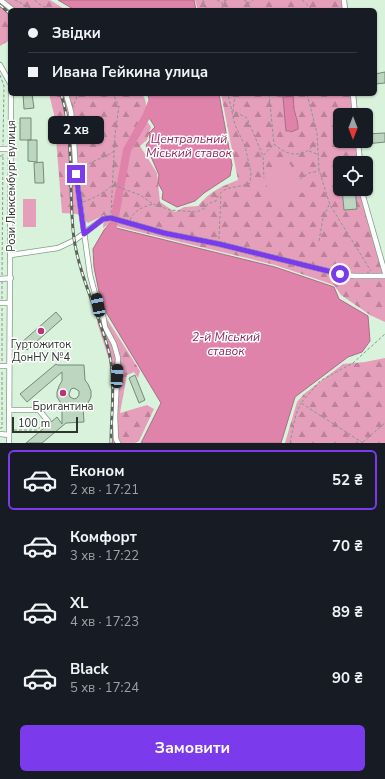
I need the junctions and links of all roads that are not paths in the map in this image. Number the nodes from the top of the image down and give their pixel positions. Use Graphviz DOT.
graph roads {
  1 [pos="0,0"];
  2 [pos="11,8"];
  3 [pos="0,65"];
  4 [pos="8,79"];
  5 [pos="11,96"];
  6 [pos="67,96"];
  7 [pos="353,96"];
  8 [pos="354,108"];
  9 [pos="2,149"];
  10 [pos="11,149"];
  11 [pos="363,196"];
  12 [pos="84,234"];
  13 [pos="11,255"];
  14 [pos="385,272"];
  15 [pos="385,276"];
  16 [pos="1,278"];
  17 [pos="11,278"];
  18 [pos="1,304"];
  19 [pos="10,304"];
  20 [pos="1,366"];
  21 [pos="9,366"];
  22 [pos="9,410"];
  23 [pos="48,421"];
  24 [pos="0,434"];
  25 [pos="8,434"];
  26 [pos="8,443"];
  27 [pos="118,443"];
  1 -- 2 [label="street"];
  3 -- 4 [label="street"];
  5 -- 10 [label="street, Рози Люксембург вулиця"];
  6 -- 12 [label="street"];
  7 -- 8 [label="street"];
  9 -- 10 [label="street"];
  10 -- 13 [label="street, Рози Люксембург вулиця"];
  11 -- 14 [label="street"];
  12 -- 13 [label="street"];
  12 -- 15 [label="street"];
  12 -- 27 [label="street"];
  13 -- 17 [label="street, Рози Люксембург вулиця"];
  16 -- 17 [label="street"];
  17 -- 19 [label="street, Рози Люксембург вулиця"];
  18 -- 19 [label="street"];
  19 -- 21 [label="street, Рози Люксембург вулиця"];
  20 -- 21 [label="street"];
  21 -- 22 [label="street, Рози Люксембург вулиця"];
  22 -- 23 [label="street"];
  22 -- 25 [label="street, Рози Люксембург вулиця"];
  24 -- 25 [label="street"];
  25 -- 26 [label="street, Рози Люксембург вулиця"];
}
